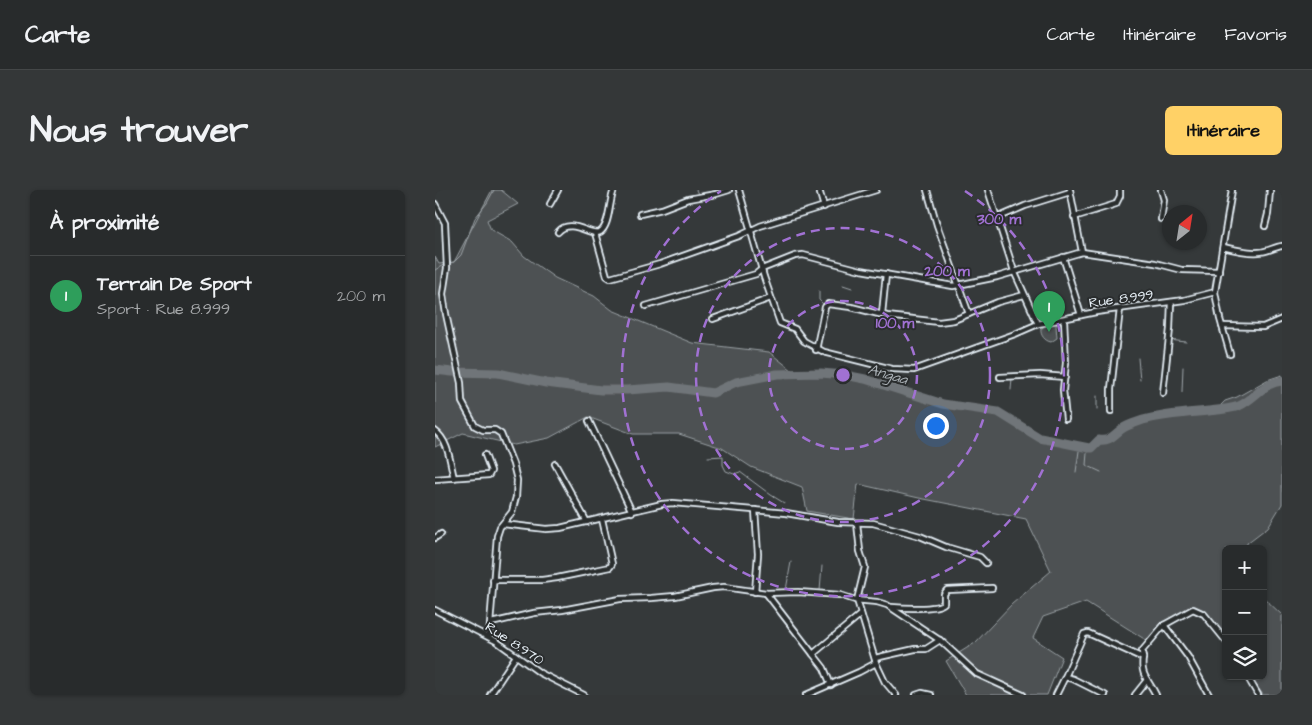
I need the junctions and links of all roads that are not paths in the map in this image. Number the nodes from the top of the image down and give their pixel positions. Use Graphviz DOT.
graph roads {
  1 [pos="558,190"];
  2 [pos="614,190"];
  3 [pos="729,190"];
  4 [pos="739,190"];
  5 [pos="819,190"];
  6 [pos="877,190"];
  7 [pos="927,190"];
  8 [pos="988,190"];
  9 [pos="1120,190"];
  10 [pos="1161,190"];
  11 [pos="1232,190"];
  12 [pos="1270,190"];
  13 [pos="1070,191"];
  14 [pos="435,204"];
  15 [pos="550,204"];
  16 [pos="824,207"];
  17 [pos="640,214"];
  18 [pos="1074,217"];
  19 [pos="997,218"];
  20 [pos="1161,219"];
  21 [pos="1265,226"];
  22 [pos="751,230"];
  23 [pos="558,232"];
  24 [pos="595,233"];
  25 [pos="1282,246"];
  26 [pos="1223,247"];
  27 [pos="1082,252"];
  28 [pos="1063,257"];
  29 [pos="762,269"];
  30 [pos="1014,271"];
  31 [pos="1219,271"];
  32 [pos="886,274"];
  33 [pos="958,285"];
  34 [pos="1215,292"];
  35 [pos="1025,295"];
  36 [pos="771,298"];
  37 [pos="1171,302"];
  38 [pos="646,306"];
  39 [pos="1120,309"];
  40 [pos="882,314"];
  41 [pos="969,314"];
  42 [pos="1081,315"];
  43 [pos="713,319"];
  44 [pos="1064,319"];
  45 [pos="1282,319"];
  46 [pos="1038,324"];
  47 [pos="1222,326"];
  48 [pos="816,350"];
  49 [pos="1230,354"];
  50 [pos="1000,377"];
  51 [pos="1065,377"];
  52 [pos="1163,393"];
  53 [pos="1111,410"];
  54 [pos="1066,419"];
  55 [pos="589,421"];
  56 [pos="435,432"];
  57 [pos="485,455"];
  58 [pos="555,464"];
  59 [pos="454,478"];
  60 [pos="435,479"];
  61 [pos="755,510"];
  62 [pos="632,512"];
  63 [pos="602,519"];
  64 [pos="587,522"];
  65 [pos="857,523"];
  66 [pos="503,524"];
  67 [pos="441,534"];
  68 [pos="435,538"];
  69 [pos="986,563"];
  70 [pos="493,580"];
  71 [pos="992,588"];
  72 [pos="755,592"];
  73 [pos="766,594"];
  74 [pos="857,600"];
  75 [pos="890,607"];
  76 [pos="437,612"];
  77 [pos="861,614"];
  78 [pos="435,619"];
  79 [pos="491,623"];
  80 [pos="1164,625"];
  81 [pos="489,637"];
  82 [pos="1222,637"];
  83 [pos="940,640"];
  84 [pos="813,654"];
  85 [pos="516,656"];
  86 [pos="1143,658"];
  87 [pos="875,660"];
  88 [pos="1065,678"];
  89 [pos="1147,680"];
  90 [pos="1249,680"];
  91 [pos="831,685"];
  92 [pos="490,695"];
  93 [pos="584,695"];
  94 [pos="806,695"];
  95 [pos="896,695"];
  96 [pos="916,695"];
  97 [pos="931,695"];
  98 [pos="1023,695"];
  99 [pos="1056,695"];
  100 [pos="1105,695"];
  101 [pos="1135,695"];
  102 [pos="1156,695"];
  103 [pos="1209,695"];
  104 [pos="1258,695"];
  1 -- 15 [label="street"];
  2 -- 24 [label="street"];
  3 -- 17 [label="street"];
  4 -- 22 [label="street"];
  5 -- 16 [label="street"];
  6 -- 16 [label="street"];
  7 -- 33 [label="street"];
  8 -- 19 [label="street"];
  9 -- 18 [label="street"];
  10 -- 20 [label="street"];
  11 -- 26 [label="street"];
  12 -- 21 [label="street"];
  13 -- 18 [label="street"];
  13 -- 19 [label="street"];
  14 -- 66 [label="street"];
  16 -- 22 [label="street"];
  18 -- 27 [label="street"];
  19 -- 30 [label="street"];
  22 -- 24 [label="street"];
  22 -- 29 [label="street"];
  23 -- 24 [label="street"];
  25 -- 26 [label="street"];
  26 -- 31 [label="street"];
  27 -- 28 [label="street"];
  27 -- 31 [label="street"];
  28 -- 30 [label="street"];
  28 -- 42 [label="street"];
  29 -- 32 [label="street"];
  29 -- 36 [label="street"];
  29 -- 38 [label="street"];
  30 -- 33 [label="street"];
  30 -- 35 [label="street"];
  31 -- 34 [label="street"];
  32 -- 33 [label="street"];
  32 -- 40 [label="street"];
  33 -- 41 [label="street"];
  34 -- 37 [label="street, Rue 8.999"];
  34 -- 47 [label="street"];
  35 -- 41 [label="street"];
  35 -- 46 [label="street"];
  36 -- 43 [label="street"];
  36 -- 48 [label="street"];
  37 -- 39 [label="street, Rue 8.999"];
  37 -- 52 [label="street"];
  39 -- 42 [label="street, Rue 8.999"];
  39 -- 53 [label="street"];
  40 -- 41 [label="street"];
  40 -- 48 [label="street"];
  42 -- 44 [label="street, Rue 8.999"];
  44 -- 46 [label="street, Rue 8.999"];
  44 -- 51 [label="street"];
  45 -- 47 [label="street"];
  46 -- 48 [label="street, Rue 8.999"];
  47 -- 49 [label="street"];
  50 -- 51 [label="street"];
  51 -- 54 [label="street"];
  55 -- 62 [label="street"];
  56 -- 59 [label="street"];
  57 -- 59 [label="street"];
  58 -- 64 [label="street"];
  59 -- 60 [label="street"];
  61 -- 62 [label="street"];
  61 -- 65 [label="street"];
  61 -- 72 [label="street"];
  62 -- 63 [label="street"];
  63 -- 64 [label="street"];
  63 -- 70 [label="street"];
  64 -- 66 [label="street"];
  65 -- 69 [label="street"];
  65 -- 74 [label="street"];
  66 -- 70 [label="street"];
  67 -- 68 [label="street"];
  70 -- 79 [label="street"];
  71 -- 75 [label="street"];
  72 -- 73 [label="street"];
  72 -- 79 [label="street"];
  73 -- 74 [label="street"];
  73 -- 84 [label="street"];
  74 -- 75 [label="street"];
  74 -- 77 [label="street"];
  75 -- 83 [label="street"];
  76 -- 78 [label="street"];
  76 -- 81 [label="street, Rue 8.970"];
  77 -- 84 [label="street"];
  77 -- 87 [label="street"];
  79 -- 81 [label="street"];
  80 -- 82 [label="street"];
  80 -- 86 [label="street"];
  80 -- 103 [label="street"];
  81 -- 85 [label="street, Rue 8.970"];
  83 -- 87 [label="street"];
  83 -- 98 [label="street"];
  84 -- 91 [label="street"];
  85 -- 92 [label="street"];
  85 -- 93 [label="street, Rue 8.970"];
  86 -- 88 [label="street"];
  86 -- 89 [label="street"];
  87 -- 91 [label="street"];
  87 -- 95 [label="street"];
  88 -- 99 [label="street"];
  88 -- 100 [label="street"];
  89 -- 101 [label="street"];
  89 -- 102 [label="street"];
  90 -- 104 [label="street"];
  91 -- 94 [label="street"];
  96 -- 97 [label="street"];
}
